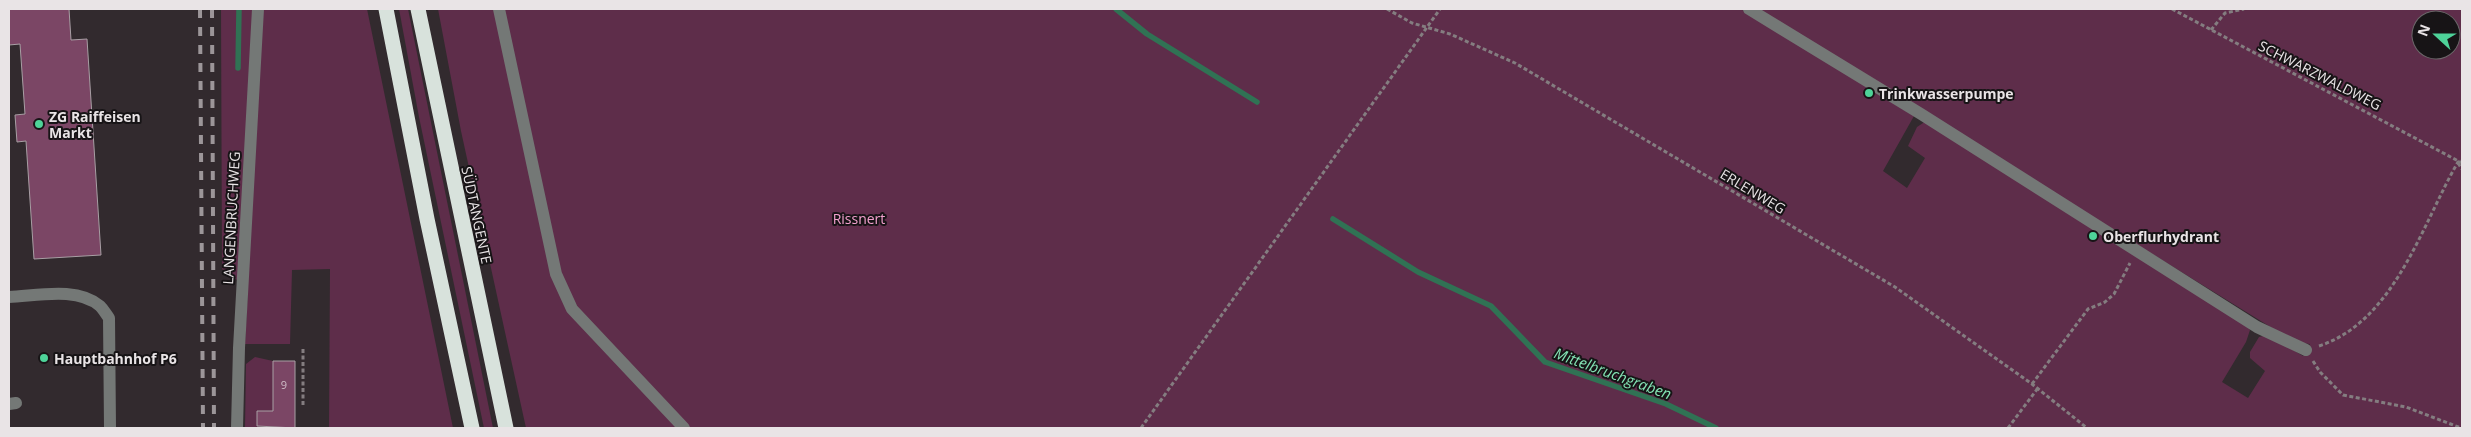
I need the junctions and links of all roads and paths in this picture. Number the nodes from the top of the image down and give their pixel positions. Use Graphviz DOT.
graph roads {
  1 [pos="258,9"];
  2 [pos="386,9"];
  3 [pos="418,9"];
  4 [pos="499,9"];
  5 [pos="1388,9"];
  6 [pos="1440,9"];
  7 [pos="1749,9"];
  8 [pos="2172,9"];
  9 [pos="2244,9"];
  10 [pos="1428,29"];
  11 [pos="2211,30"];
  12 [pos="2458,162"];
  13 [pos="2462,162"];
  14 [pos="2462,169"];
  15 [pos="2138,251"];
  16 [pos="9,297"];
  17 [pos="303,349"];
  18 [pos="2306,350"];
  19 [pos="2032,384"];
  20 [pos="2038,388"];
  21 [pos="304,408"];
  22 [pos="110,428"];
  23 [pos="237,428"];
  24 [pos="472,428"];
  25 [pos="506,428"];
  26 [pos="684,428"];
  27 [pos="1141,428"];
  28 [pos="2008,428"];
  29 [pos="2087,428"];
  30 [pos="2461,428"];
  1 -- 23 [label="street, LANGENBRUCHWEG"];
  2 -- 24 [label="highway"];
  3 -- 25 [label="highway, SÜDTANGENTE"];
  4 -- 26 [label="street"];
  5 -- 10 [label="path, ERLENWEG"];
  6 -- 10 [label="path"];
  7 -- 15 [label="street"];
  8 -- 11 [label="path, SCHWARZWALDWEG"];
  9 -- 11 [label="path"];
  10 -- 19 [label="path, ERLENWEG"];
  10 -- 27 [label="path"];
  11 -- 12 [label="path, SCHWARZWALDWEG"];
  12 -- 13 [label="path"];
  12 -- 14 [label="path"];
  12 -- 18 [label="path"];
  15 -- 18 [label="street"];
  15 -- 19 [label="path"];
  16 -- 22 [label="street"];
  17 -- 21 [label="path"];
  18 -- 30 [label="path"];
  19 -- 20 [label="path, ERLENWEG"];
  20 -- 28 [label="path"];
  20 -- 29 [label="path, ERLENWEG"];
}
